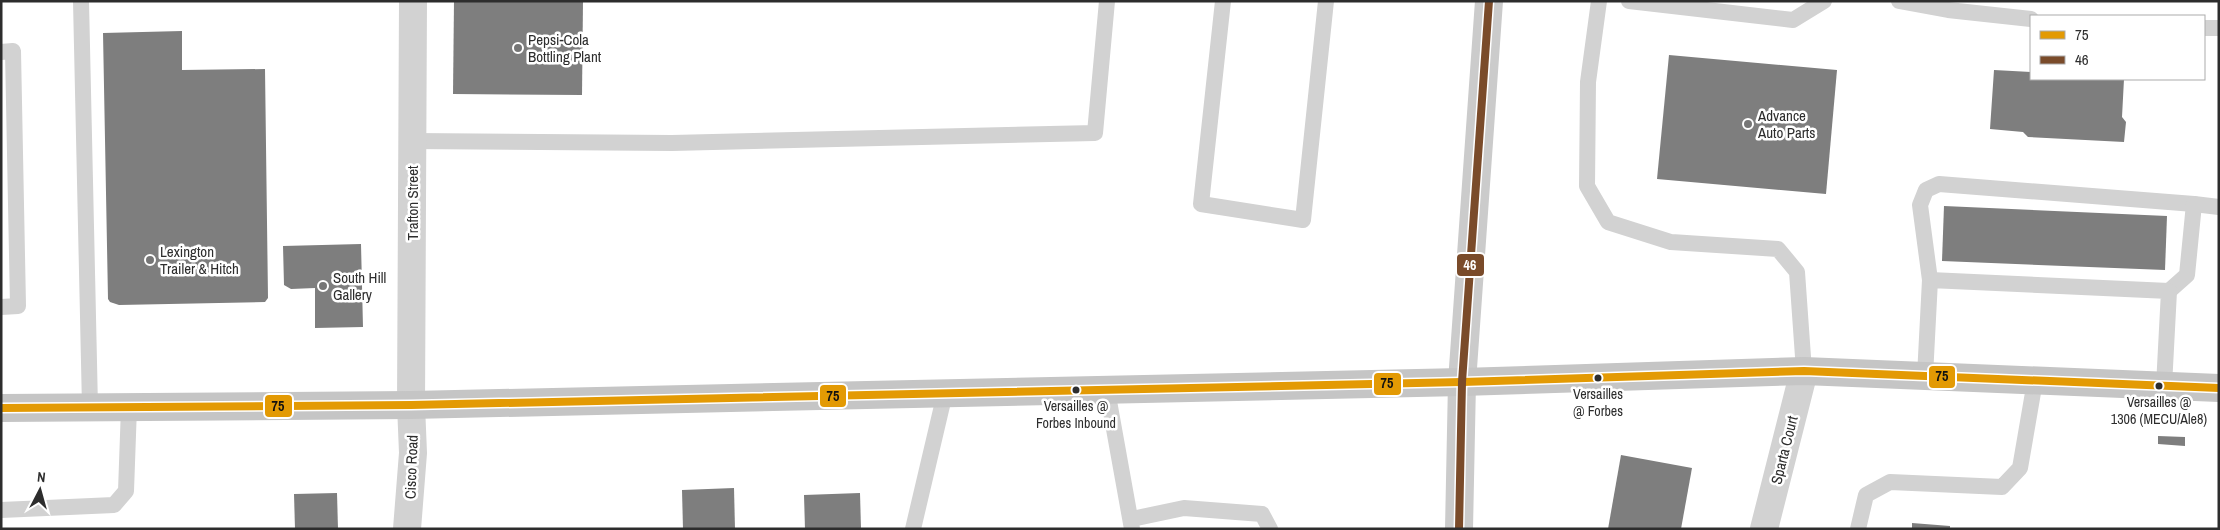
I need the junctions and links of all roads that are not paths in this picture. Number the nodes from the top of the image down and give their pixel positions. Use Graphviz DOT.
graph roads {
  1 [pos="81,1"];
  2 [pos="413,1"];
  3 [pos="1107,1"];
  4 [pos="1222,1"];
  5 [pos="1326,1"];
  6 [pos="1489,1"];
  7 [pos="1599,1"];
  8 [pos="1629,1"];
  9 [pos="1824,1"];
  10 [pos="1899,1"];
  11 [pos="2030,19"];
  12 [pos="2205,28"];
  13 [pos="2219,28"];
  14 [pos="1,52"];
  15 [pos="412,141"];
  16 [pos="2194,204"];
  17 [pos="2219,207"];
  18 [pos="1930,280"];
  19 [pos="2169,291"];
  20 [pos="1,307"];
  21 [pos="1804,371"];
  22 [pos="1925,376"];
  23 [pos="2035,381"];
  24 [pos="1462,382"];
  25 [pos="2164,386"];
  26 [pos="2219,388"];
  27 [pos="1107,390"];
  28 [pos="945,393"];
  29 [pos="411,405"];
  30 [pos="90,407"];
  31 [pos="129,407"];
  32 [pos="1,408"];
  33 [pos="1,510"];
  34 [pos="1132,524"];
  35 [pos="407,529"];
  36 [pos="913,529"];
  37 [pos="1270,529"];
  38 [pos="1459,529"];
  39 [pos="1764,529"];
  40 [pos="1858,529"];
  1 -- 30 [label="lane"];
  2 -- 15 [label="street, Trafton Street"];
  3 -- 15 [label="lane"];
  4 -- 5 [label="lane"];
  6 -- 24 [label="main road"];
  7 -- 21 [label="lane"];
  8 -- 9 [label="lane"];
  10 -- 11 [label="lane"];
  12 -- 13 [label="lane"];
  14 -- 20 [label="lane"];
  15 -- 29 [label="street, Trafton Street"];
  16 -- 17 [label="lane"];
  16 -- 18 [label="lane"];
  16 -- 19 [label="lane"];
  18 -- 19 [label="lane"];
  18 -- 22 [label="lane"];
  19 -- 25 [label="lane"];
  21 -- 22 [label="main road"];
  21 -- 24 [label="main road"];
  21 -- 39 [label="street, Sparta Court"];
  22 -- 23 [label="main road"];
  23 -- 25 [label="main road"];
  23 -- 40 [label="lane"];
  24 -- 27 [label="main road"];
  24 -- 38 [label="main road"];
  25 -- 26 [label="main road"];
  27 -- 28 [label="main road"];
  27 -- 34 [label="lane"];
  28 -- 29 [label="main road"];
  28 -- 36 [label="lane"];
  29 -- 31 [label="main road"];
  29 -- 35 [label="street, Cisco Road"];
  30 -- 31 [label="main road"];
  30 -- 32 [label="main road"];
  31 -- 33 [label="lane"];
  34 -- 37 [label="lane"];
}
